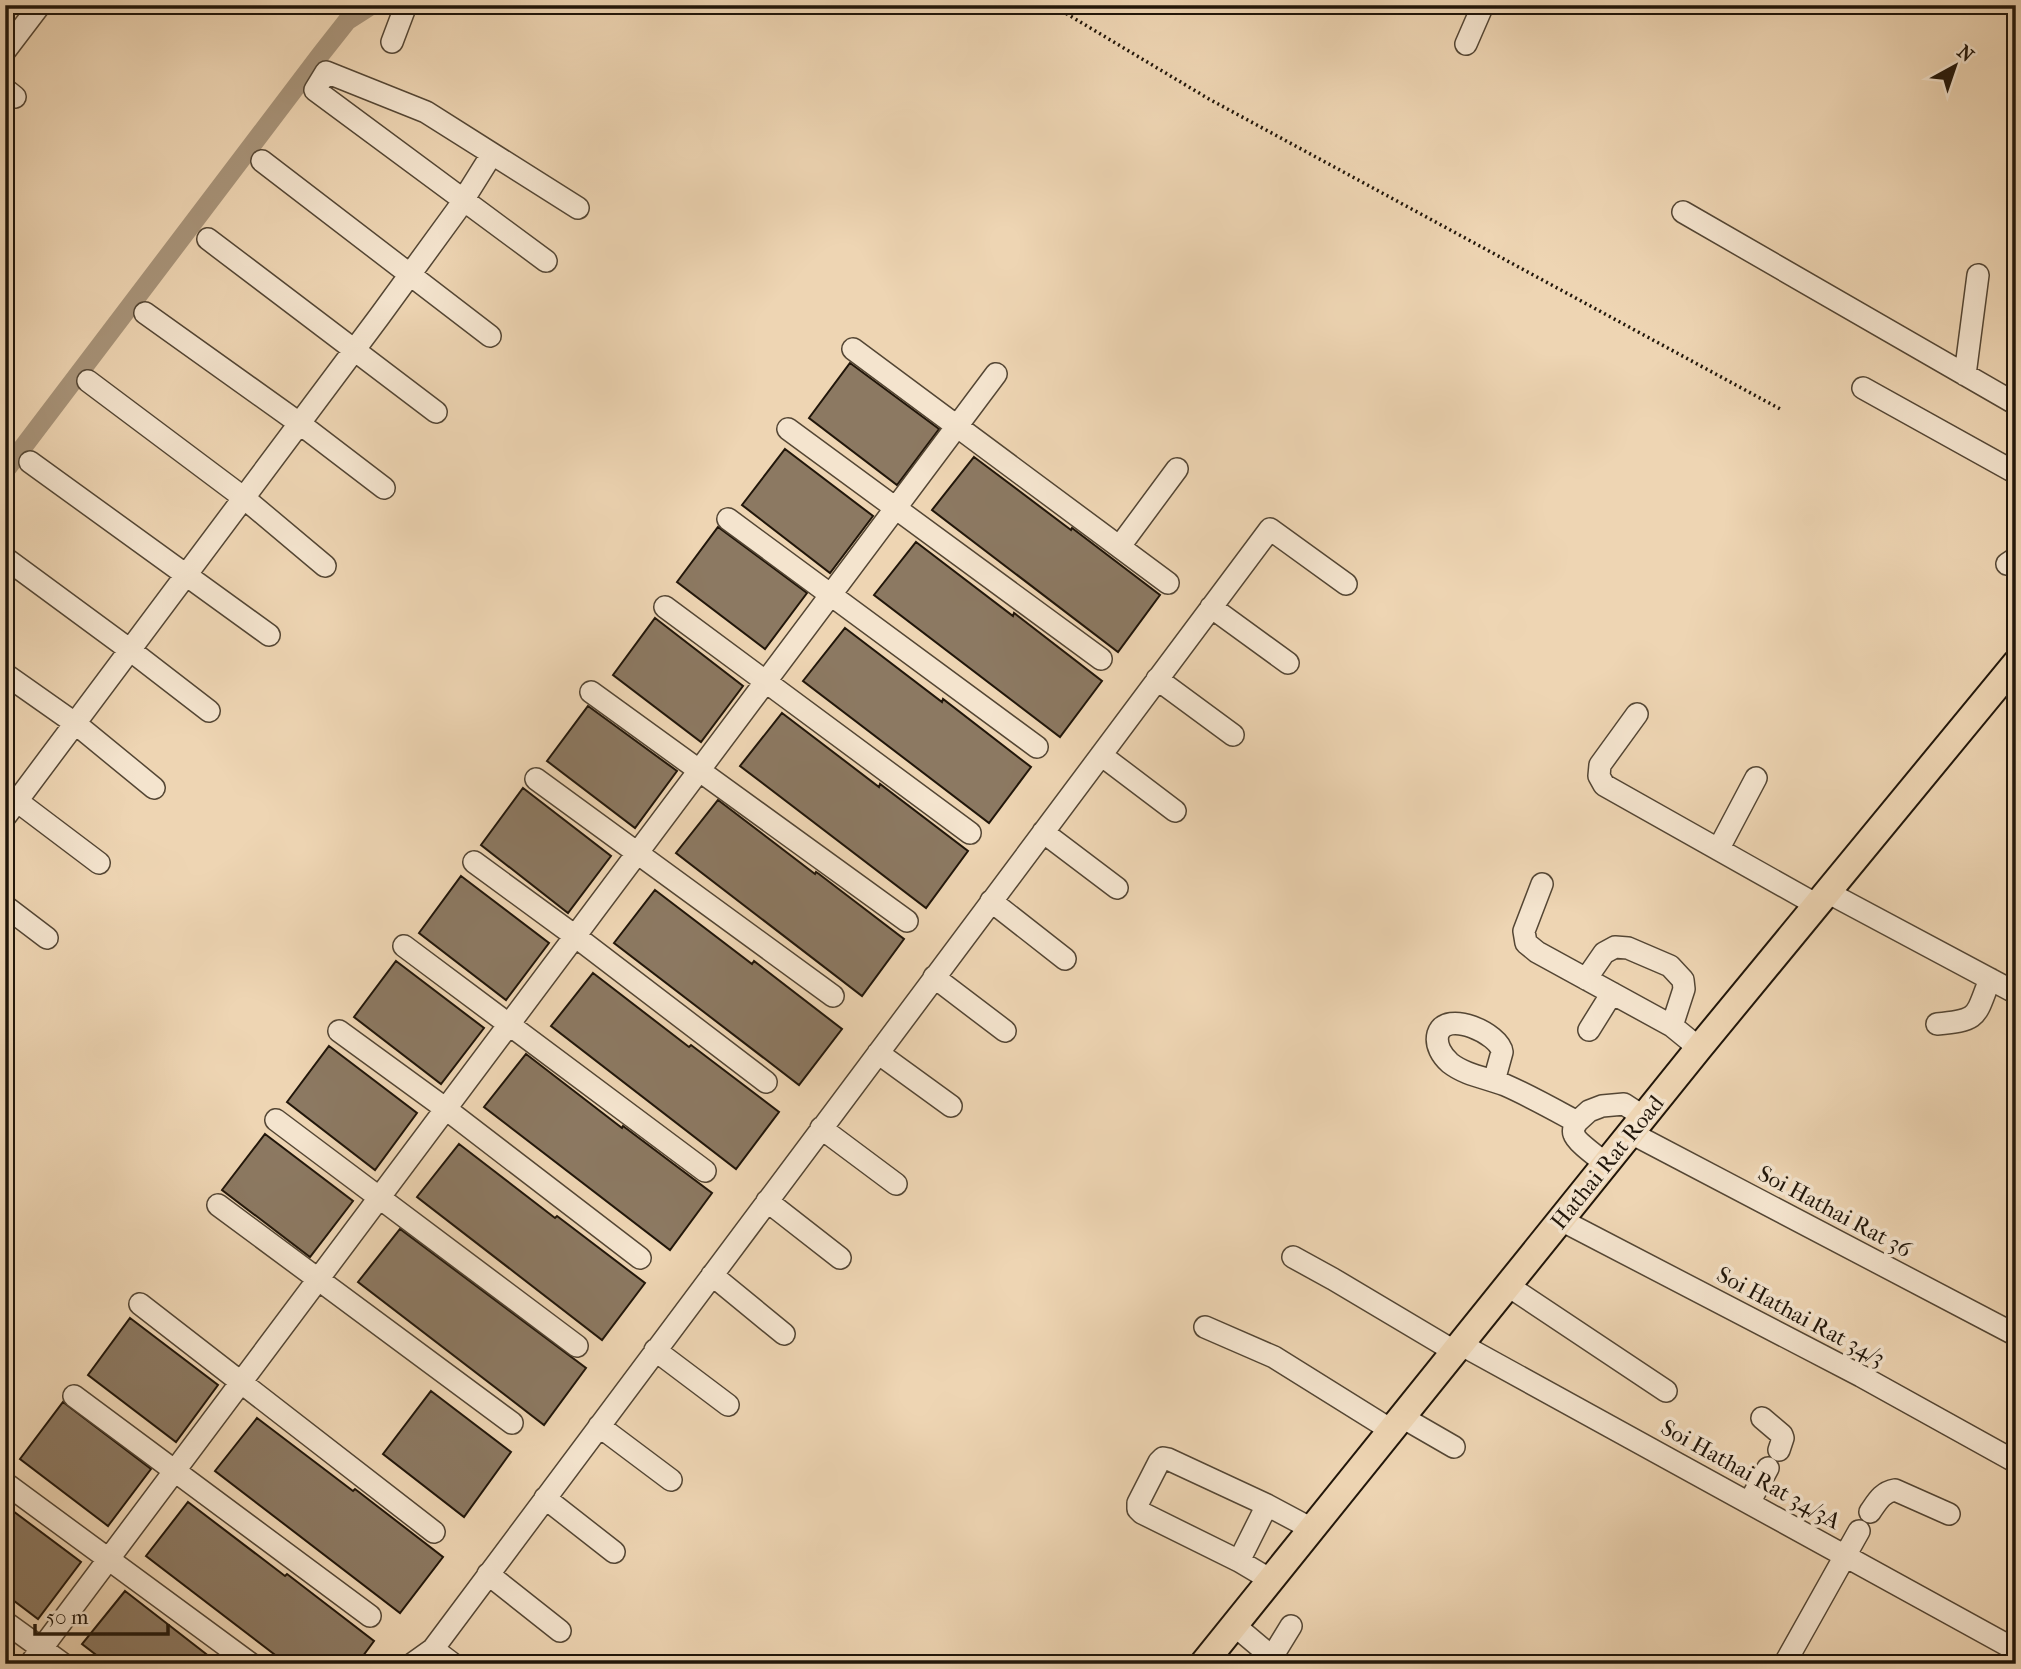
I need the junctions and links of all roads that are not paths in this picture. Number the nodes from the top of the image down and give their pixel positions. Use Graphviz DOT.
graph roads {
  1 [pos="40,5"];
  2 [pos="406,5"];
  3 [pos="1483,5"];
  4 [pos="392,42"];
  5 [pos="1466,44"];
  6 [pos="5,51"];
  7 [pos="492,154"];
  8 [pos="262,161"];
  9 [pos="464,199"];
  10 [pos="578,208"];
  11 [pos="1683,212"];
  12 [pos="208,239"];
  13 [pos="545,261"];
  14 [pos="410,273"];
  15 [pos="1978,275"];
  16 [pos="145,313"];
  17 [pos="490,336"];
  18 [pos="853,349"];
  19 [pos="354,350"];
  20 [pos="996,374"];
  21 [pos="1965,375"];
  22 [pos="88,381"];
  23 [pos="1863,388"];
  24 [pos="2016,404"];
  25 [pos="436,412"];
  26 [pos="299,423"];
  27 [pos="957,426"];
  28 [pos="788,429"];
  29 [pos="30,462"];
  30 [pos="1177,469"];
  31 [pos="2016,473"];
  32 [pos="384,488"];
  33 [pos="244,498"];
  34 [pos="895,508"];
  35 [pos="728,519"];
  36 [pos="1119,545"];
  37 [pos="5,558"];
  38 [pos="325,566"];
  39 [pos="186,573"];
  40 [pos="1168,583"];
  41 [pos="1346,584"];
  42 [pos="830,595"];
  43 [pos="664,607"];
  44 [pos="1211,607"];
  45 [pos="269,635"];
  46 [pos="130,650"];
  47 [pos="1101,659"];
  48 [pos="1288,663"];
  49 [pos="2016,663"];
  50 [pos="5,674"];
  51 [pos="1157,679"];
  52 [pos="765,682"];
  53 [pos="591,692"];
  54 [pos="209,711"];
  55 [pos="1637,714"];
  56 [pos="76,724"];
  57 [pos="1233,735"];
  58 [pos="1037,747"];
  59 [pos="1101,755"];
  60 [pos="699,771"];
  61 [pos="1756,778"];
  62 [pos="536,779"];
  63 [pos="154,788"];
  64 [pos="9,803"];
  65 [pos="1175,811"];
  66 [pos="1043,832"];
  67 [pos="970,833"];
  68 [pos="1718,848"];
  69 [pos="637,853"];
  70 [pos="474,862"];
  71 [pos="100,863"];
  72 [pos="1542,884"];
  73 [pos="1117,888"];
  74 [pos="1822,899"];
  75 [pos="991,901"];
  76 [pos="5,906"];
  77 [pos="907,921"];
  78 [pos="575,936"];
  79 [pos="47,938"];
  80 [pos="404,946"];
  81 [pos="1065,958"];
  82 [pos="934,977"];
  83 [pos="1586,979"];
  84 [pos="1990,979"];
  85 [pos="1612,993"];
  86 [pos="2016,993"];
  87 [pos="833,996"];
  88 [pos="1937,1024"];
  89 [pos="509,1025"];
  90 [pos="1672,1026"];
  91 [pos="1589,1030"];
  92 [pos="339,1031"];
  93 [pos="1005,1031"];
  94 [pos="1699,1048"];
  95 [pos="878,1053"];
  96 [pos="1494,1081"];
  97 [pos="766,1082"];
  98 [pos="951,1106"];
  99 [pos="446,1109"];
  100 [pos="276,1121"];
  101 [pos="1577,1122"];
  102 [pos="1637,1125"];
  103 [pos="821,1128"];
  104 [pos="1606,1164"];
  105 [pos="705,1171"];
  106 [pos="896,1184"];
  107 [pos="379,1198"];
  108 [pos="767,1201"];
  109 [pos="218,1205"];
  110 [pos="1561,1220"];
  111 [pos="1293,1257"];
  112 [pos="640,1258"];
  113 [pos="840,1258"];
  114 [pos="712,1275"];
  115 [pos="318,1279"];
  116 [pos="1507,1285"];
  117 [pos="140,1304"];
  118 [pos="1205,1327"];
  119 [pos="784,1334"];
  120 [pos="2016,1335"];
  121 [pos="577,1346"];
  122 [pos="1457,1348"];
  123 [pos="655,1350"];
  124 [pos="242,1381"];
  125 [pos="1666,1391"];
  126 [pos="74,1396"];
  127 [pos="729,1405"];
  128 [pos="1762,1418"];
  129 [pos="512,1423"];
  130 [pos="1396,1423"];
  131 [pos="599,1426"];
  132 [pos="1454,1447"];
  133 [pos="2016,1462"];
  134 [pos="175,1471"];
  135 [pos="671,1480"];
  136 [pos="5,1483"];
  137 [pos="545,1498"];
  138 [pos="1749,1503"];
  139 [pos="1267,1505"];
  140 [pos="1870,1512"];
  141 [pos="1949,1514"];
  142 [pos="1312,1529"];
  143 [pos="1859,1531"];
  144 [pos="434,1532"];
  145 [pos="614,1552"];
  146 [pos="1845,1556"];
  147 [pos="109,1559"];
  148 [pos="1239,1561"];
  149 [pos="488,1574"];
  150 [pos="1271,1580"];
  151 [pos="370,1616"];
  152 [pos="5,1622"];
  153 [pos="1234,1625"];
  154 [pos="1292,1626"];
  155 [pos="560,1631"];
  156 [pos="433,1648"];
  157 [pos="2016,1650"];
  158 [pos="36,1656"];
  159 [pos="1271,1661"];
  160 [pos="1785,1663"];
  161 [pos="63,1664"];
  162 [pos="251,1664"];
  163 [pos="412,1664"];
  164 [pos="453,1664"];
  165 [pos="1203,1664"];
  1 -- 6 [label="street"];
  2 -- 4 [label="street"];
  3 -- 5 [label="street"];
  7 -- 9 [label="street"];
  7 -- 9 [label="street"];
  7 -- 10 [label="street"];
  8 -- 14 [label="street"];
  9 -- 13 [label="street"];
  9 -- 14 [label="street"];
  11 -- 21 [label="street"];
  12 -- 19 [label="street"];
  14 -- 17 [label="street"];
  14 -- 19 [label="street"];
  15 -- 21 [label="street"];
  16 -- 26 [label="street"];
  18 -- 27 [label="street"];
  19 -- 25 [label="street"];
  19 -- 26 [label="street"];
  20 -- 27 [label="street"];
  21 -- 24 [label="street"];
  22 -- 33 [label="street"];
  23 -- 31 [label="street"];
  26 -- 32 [label="street"];
  26 -- 33 [label="street"];
  27 -- 34 [label="street"];
  27 -- 36 [label="street"];
  28 -- 34 [label="street"];
  29 -- 39 [label="street"];
  30 -- 36 [label="street"];
  33 -- 38 [label="street"];
  33 -- 39 [label="street"];
  34 -- 42 [label="street"];
  34 -- 47 [label="street"];
  35 -- 42 [label="street"];
  36 -- 40 [label="street"];
  37 -- 46 [label="street"];
  39 -- 45 [label="street"];
  39 -- 46 [label="street"];
  41 -- 44 [label="street"];
  42 -- 52 [label="street"];
  42 -- 58 [label="street"];
  43 -- 52 [label="street"];
  44 -- 48 [label="street"];
  44 -- 51 [label="street"];
  46 -- 54 [label="street"];
  46 -- 56 [label="street"];
  49 -- 74 [label="main road, Hathai Rat Road"];
  50 -- 56 [label="street"];
  51 -- 57 [label="street"];
  51 -- 59 [label="street"];
  52 -- 60 [label="street"];
  52 -- 67 [label="street"];
  53 -- 60 [label="street"];
  55 -- 68 [label="street"];
  56 -- 63 [label="street"];
  56 -- 64 [label="street"];
  59 -- 65 [label="street"];
  59 -- 66 [label="street"];
  60 -- 69 [label="street"];
  60 -- 77 [label="street"];
  61 -- 68 [label="street"];
  62 -- 69 [label="street"];
  64 -- 71 [label="street"];
  66 -- 73 [label="street"];
  66 -- 75 [label="street"];
  68 -- 74 [label="street"];
  69 -- 78 [label="street"];
  69 -- 87 [label="street"];
  70 -- 78 [label="street"];
  72 -- 83 [label="street"];
  74 -- 84 [label="street"];
  74 -- 94 [label="main road, Hathai Rat Road"];
  75 -- 81 [label="street"];
  75 -- 82 [label="street"];
  76 -- 79 [label="street"];
  78 -- 89 [label="street"];
  78 -- 97 [label="street"];
  80 -- 89 [label="street"];
  82 -- 93 [label="street"];
  82 -- 95 [label="street"];
  83 -- 85 [label="street"];
  83 -- 90 [label="street"];
  84 -- 86 [label="street"];
  84 -- 88 [label="street"];
  85 -- 90 [label="street"];
  85 -- 91 [label="street"];
  89 -- 99 [label="street"];
  89 -- 105 [label="street"];
  90 -- 94 [label="street"];
  92 -- 99 [label="street"];
  94 -- 102 [label="main road, Hathai Rat Road"];
  95 -- 98 [label="street"];
  95 -- 103 [label="street"];
  96 -- 101 [label="street"];
  99 -- 107 [label="street"];
  99 -- 112 [label="street"];
  100 -- 107 [label="street"];
  101 -- 102 [label="street"];
  101 -- 104 [label="street"];
  102 -- 104 [label="main road, Hathai Rat Road"];
  102 -- 120 [label="street, Soi Hathai Rat 36"];
  103 -- 106 [label="street"];
  103 -- 108 [label="street"];
  104 -- 110 [label="main road, Hathai Rat Road"];
  107 -- 115 [label="street"];
  107 -- 121 [label="street"];
  108 -- 113 [label="street"];
  108 -- 114 [label="street"];
  109 -- 115 [label="street"];
  110 -- 116 [label="main road, Hathai Rat Road"];
  110 -- 133 [label="street, Soi Hathai Rat 34/3"];
  111 -- 122 [label="street, Soi Hathai Rat 34/3A"];
  114 -- 119 [label="street"];
  114 -- 123 [label="street"];
  115 -- 124 [label="street"];
  115 -- 129 [label="street"];
  116 -- 122 [label="main road, Hathai Rat Road"];
  116 -- 125 [label="street"];
  117 -- 124 [label="street"];
  118 -- 130 [label="street"];
  122 -- 130 [label="main road, Hathai Rat Road"];
  122 -- 138 [label="street, Soi Hathai Rat 34/3A"];
  123 -- 127 [label="street"];
  123 -- 131 [label="street"];
  124 -- 134 [label="street"];
  124 -- 144 [label="street"];
  126 -- 134 [label="street"];
  128 -- 138 [label="street"];
  130 -- 132 [label="street"];
  130 -- 142 [label="main road, Hathai Rat Road"];
  131 -- 135 [label="street"];
  131 -- 137 [label="street"];
  134 -- 147 [label="street"];
  134 -- 151 [label="street"];
  136 -- 147 [label="street"];
  137 -- 145 [label="street"];
  137 -- 149 [label="street"];
  138 -- 146 [label="street, Soi Hathai Rat 34/3A"];
  139 -- 142 [label="street"];
  139 -- 148 [label="street"];
  139 -- 148 [label="street"];
  140 -- 141 [label="street"];
  142 -- 150 [label="main road, Hathai Rat Road"];
  143 -- 146 [label="street"];
  146 -- 157 [label="street, Soi Hathai Rat 34/3A"];
  146 -- 160 [label="street"];
  147 -- 158 [label="street"];
  147 -- 162 [label="street"];
  148 -- 150 [label="street"];
  149 -- 155 [label="street"];
  149 -- 156 [label="street"];
  150 -- 153 [label="main road, Hathai Rat Road"];
  152 -- 158 [label="street"];
  153 -- 159 [label="street"];
  153 -- 165 [label="main road, Hathai Rat Road"];
  154 -- 159 [label="street"];
  156 -- 163 [label="street"];
  156 -- 164 [label="street"];
  158 -- 161 [label="street"];
}
